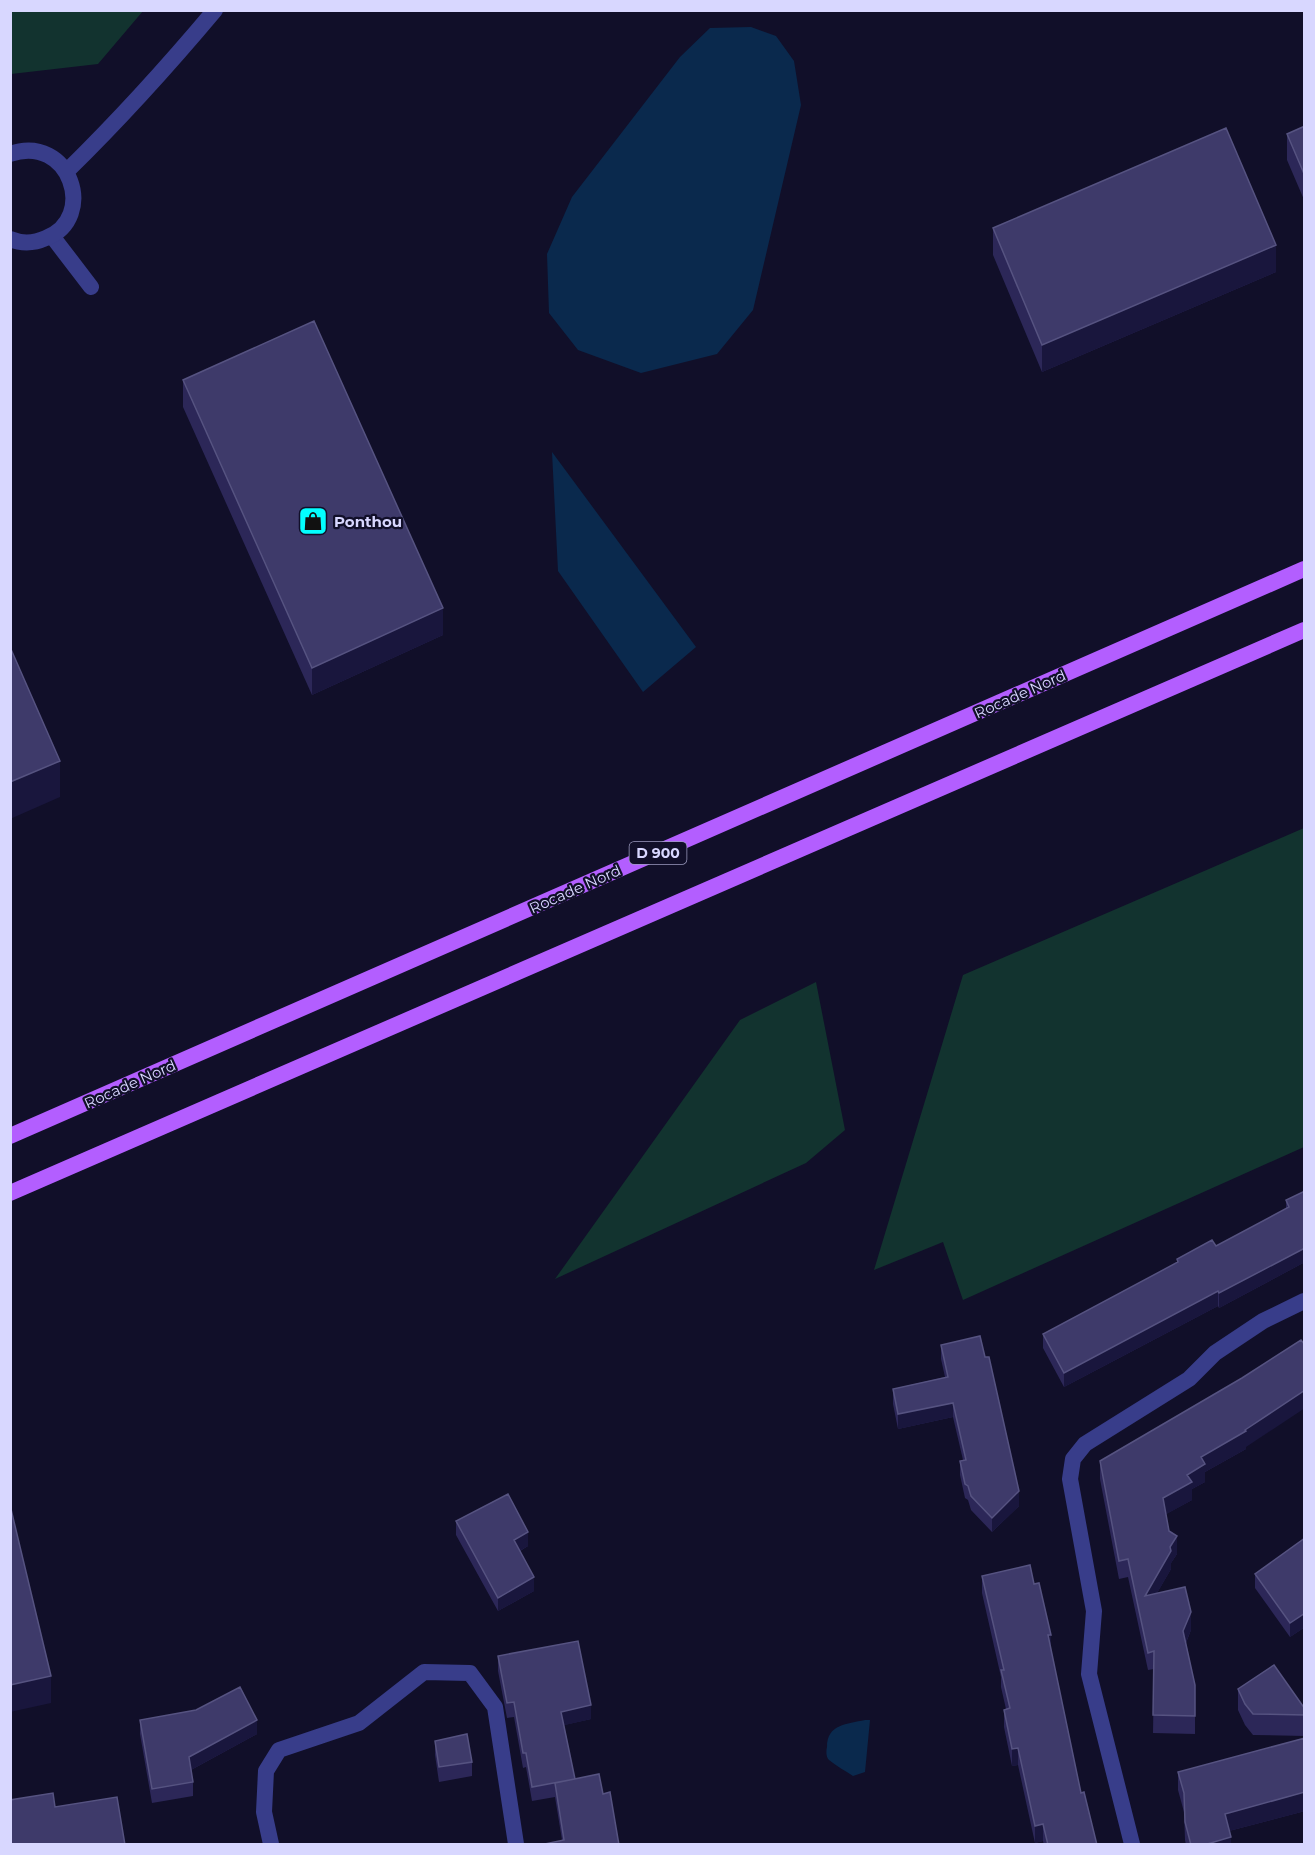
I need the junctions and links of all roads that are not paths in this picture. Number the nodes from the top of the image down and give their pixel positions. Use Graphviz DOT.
graph roads {
  1 [pos="215,10"];
  2 [pos="10,154"];
  3 [pos="67,171"];
  4 [pos="52,236"];
  5 [pos="10,239"];
  6 [pos="91,287"];
  7 [pos="1305,569"];
  8 [pos="1305,630"];
  9 [pos="10,1136"];
  10 [pos="10,1193"];
  11 [pos="1305,1301"];
  12 [pos="271,1845"];
  13 [pos="516,1845"];
  14 [pos="1132,1845"];
  1 -- 3 [label="street"];
  2 -- 3 [label="street"];
  3 -- 4 [label="street"];
  4 -- 5 [label="street"];
  4 -- 6 [label="street"];
  7 -- 9 [label="main road, Rocade Nord / D 900"];
  8 -- 10 [label="main road"];
  11 -- 14 [label="street"];
  12 -- 13 [label="street"];
}
